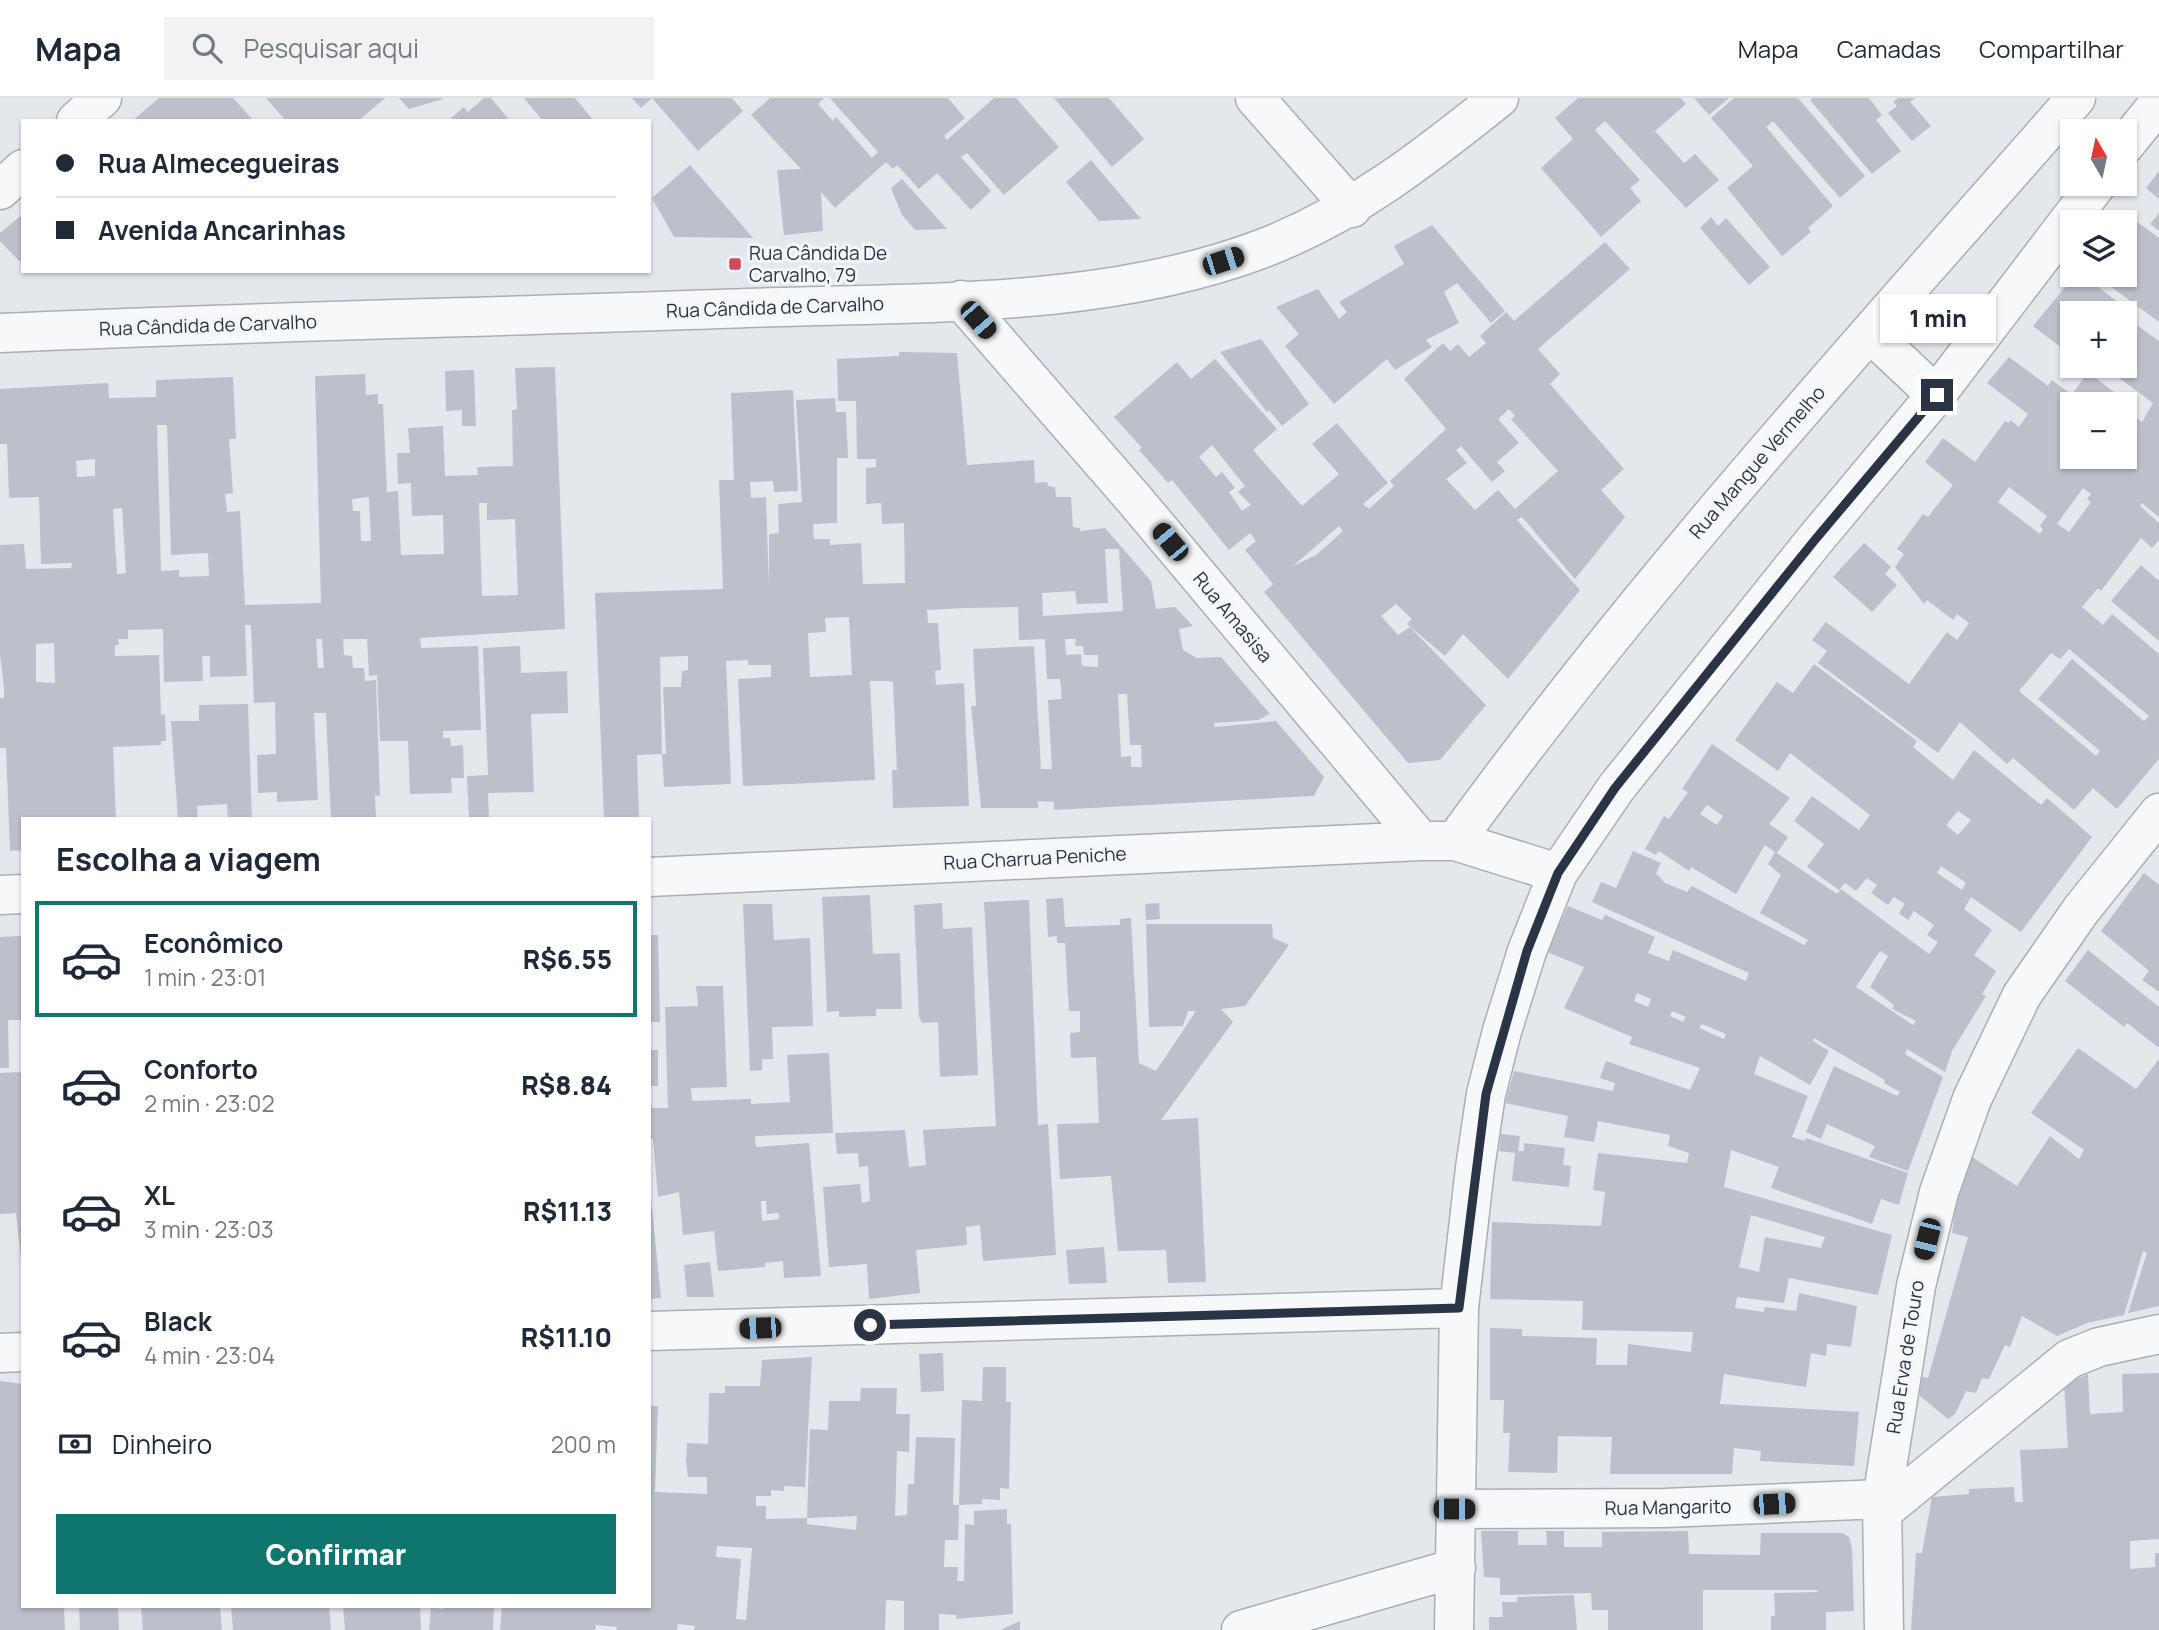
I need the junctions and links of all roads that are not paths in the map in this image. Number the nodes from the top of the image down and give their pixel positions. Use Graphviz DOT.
graph roads {
  1 [pos="102,98"];
  2 [pos="1255,98"];
  3 [pos="1499,98"];
  4 [pos="2076,98"];
  5 [pos="2159,103"];
  6 [pos="78,119"];
  7 [pos="2137,130"];
  8 [pos="21,171"];
  9 [pos="0,190"];
  10 [pos="2088,196"];
  11 [pos="1352,208"];
  12 [pos="961,300"];
  13 [pos="0,333"];
  14 [pos="1870,333"];
  15 [pos="1937,395"];
  16 [pos="2159,813"];
  17 [pos="1438,841"];
  18 [pos="1558,873"];
  19 [pos="651,877"];
  20 [pos="21,894"];
  21 [pos="0,895"];
  22 [pos="1459,1308"];
  23 [pos="651,1331"];
  24 [pos="2159,1334"];
  25 [pos="21,1352"];
  26 [pos="0,1353"];
  27 [pos="1882,1505"];
  28 [pos="1454,1509"];
  29 [pos="1456,1568"];
  30 [pos="1241,1630"];
  31 [pos="1454,1630"];
  32 [pos="1884,1630"];
  1 -- 6 [label="street"];
  2 -- 11 [label="street"];
  3 -- 11 [label="street, Rua Cândida de Carvalho"];
  4 -- 14 [label="street, Rua Mangue Vermelho"];
  5 -- 7 [label="street"];
  8 -- 9 [label="street"];
  10 -- 15 [label="street"];
  11 -- 12 [label="street, Rua Cândida de Carvalho"];
  12 -- 13 [label="street, Rua Cândida de Carvalho"];
  12 -- 17 [label="street, Rua Amasisa"];
  14 -- 15 [label="street"];
  14 -- 17 [label="street, Rua Mangue Vermelho"];
  15 -- 18 [label="street"];
  16 -- 27 [label="street, Rua Erva de Touro"];
  17 -- 18 [label="street"];
  17 -- 19 [label="street, Rua Charrua Peniche"];
  18 -- 22 [label="street"];
  20 -- 21 [label="street"];
  22 -- 23 [label="street"];
  22 -- 28 [label="street"];
  24 -- 27 [label="street"];
  25 -- 26 [label="street"];
  27 -- 28 [label="street, Rua Mangarito"];
  27 -- 32 [label="street, Rua Erva de Touro"];
  28 -- 29 [label="street"];
  29 -- 30 [label="street"];
  29 -- 31 [label="street"];
}
